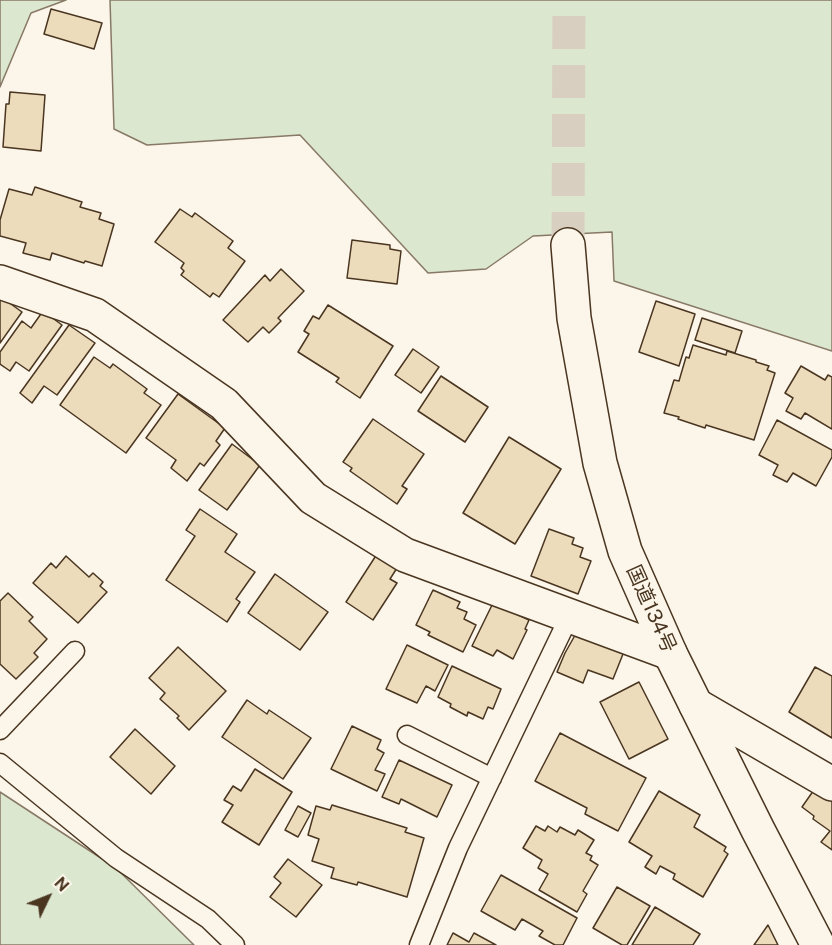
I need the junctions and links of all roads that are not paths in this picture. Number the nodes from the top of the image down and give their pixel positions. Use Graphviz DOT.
graph roads {
  1 [pos="568,245"];
  2 [pos="0,282"];
  3 [pos="570,615"];
  4 [pos="75,651"];
  5 [pos="670,653"];
  6 [pos="696,705"];
  7 [pos="0,730"];
  8 [pos="407,735"];
  9 [pos="0,763"];
  10 [pos="492,778"];
  11 [pos="832,784"];
  12 [pos="236,945"];
  13 [pos="419,945"];
  14 [pos="818,945"];
  1 -- 5 [label="main road, 国道134号"];
  2 -- 3 [label="main road"];
  3 -- 5 [label="main road"];
  3 -- 10 [label="lane"];
  4 -- 7 [label="lane"];
  5 -- 6 [label="main road, 国道134号"];
  6 -- 11 [label="main road"];
  6 -- 14 [label="main road, 国道134号"];
  8 -- 10 [label="lane"];
  9 -- 12 [label="lane"];
  10 -- 13 [label="lane"];
}
